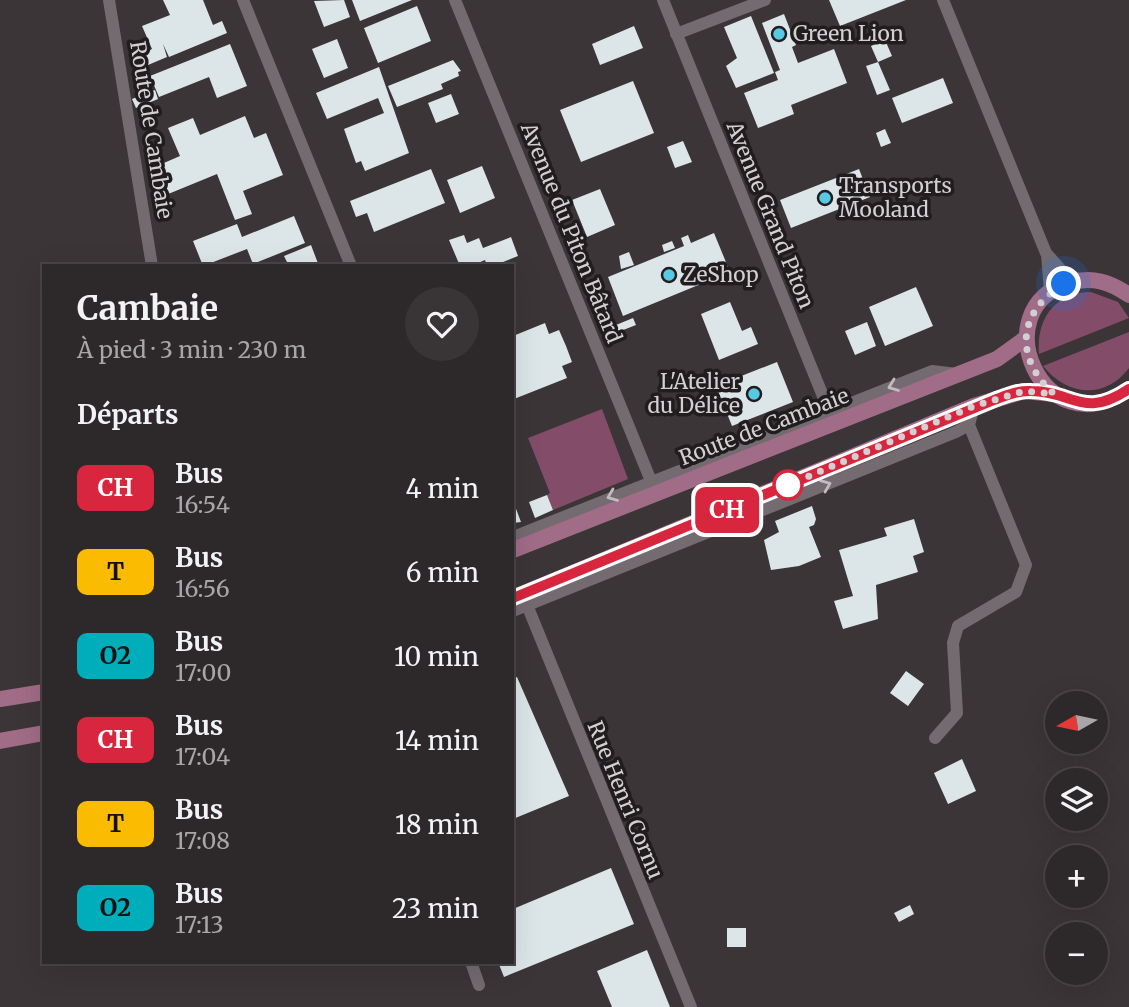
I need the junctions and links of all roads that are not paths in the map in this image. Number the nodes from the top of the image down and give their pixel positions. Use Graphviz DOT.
graph roads {
  1 [pos="108,0"];
  2 [pos="243,0"];
  3 [pos="455,0"];
  4 [pos="663,0"];
  5 [pos="765,0"];
  6 [pos="943,0"];
  7 [pos="676,34"];
  8 [pos="1046,253"];
  9 [pos="152,264"];
  10 [pos="350,264"];
  11 [pos="1080,280"];
  12 [pos="1050,292"];
  13 [pos="1129,295"];
  14 [pos="1026,338"];
  15 [pos="958,374"];
  16 [pos="1129,389"];
  17 [pos="1054,394"];
  18 [pos="974,406"];
  19 [pos="830,411"];
  20 [pos="969,425"];
  21 [pos="651,481"];
  22 [pos="514,537"];
  23 [pos="514,550"];
  24 [pos="520,602"];
  25 [pos="37,693"];
  26 [pos="0,699"];
  27 [pos="41,736"];
  28 [pos="935,738"];
  29 [pos="0,741"];
  30 [pos="472,964"];
  31 [pos="479,985"];
  32 [pos="691,1007"];
  1 -- 9 [label="street, Route de Cambaie"];
  2 -- 10 [label="street"];
  3 -- 21 [label="street, Avenue du Piton Bâtard"];
  4 -- 7 [label="street, Avenue Grand Piton"];
  5 -- 7 [label="street"];
  6 -- 8 [label="street"];
  7 -- 19 [label="street, Avenue Grand Piton"];
  8 -- 11 [label="street"];
  8 -- 12 [label="street"];
  11 -- 12 [label="main road"];
  11 -- 13 [label="main road"];
  12 -- 14 [label="main road"];
  14 -- 15 [label="main road, Route de Cambaie"];
  14 -- 17 [label="main road"];
  15 -- 19 [label="street, one-way"];
  15 -- 23 [label="main road, Route de Cambaie"];
  16 -- 17 [label="main road"];
  17 -- 18 [label="main road"];
  18 -- 20 [label="street"];
  18 -- 24 [label="main road"];
  19 -- 21 [label="street"];
  24 -- 20 [label="street, one-way"];
  20 -- 28 [label="street"];
  21 -- 22 [label="street, one-way"];
  24 -- 32 [label="street, Rue Henri Cornu"];
  25 -- 26 [label="main road"];
  27 -- 29 [label="main road"];
  30 -- 31 [label="street"];
}
